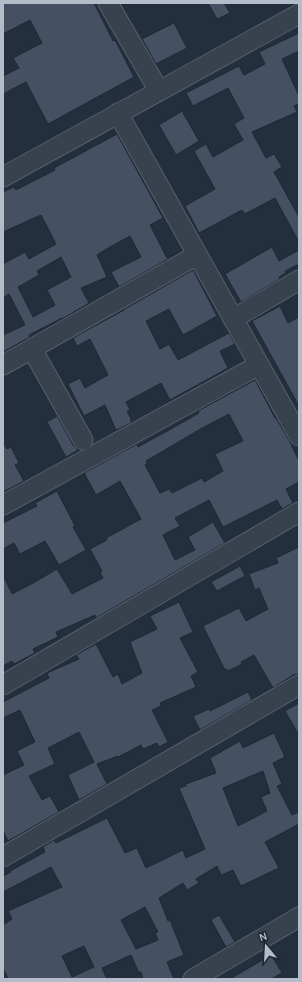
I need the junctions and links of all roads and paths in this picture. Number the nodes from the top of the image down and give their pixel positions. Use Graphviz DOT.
graph roads {
  1 [pos="108,3"];
  2 [pos="299,14"];
  3 [pos="159,91"];
  4 [pos="118,113"];
  5 [pos="3,177"];
  6 [pos="197,255"];
  7 [pos="299,280"];
  8 [pos="233,319"];
  9 [pos="32,349"];
  10 [pos="3,365"];
  11 [pos="259,365"];
  12 [pos="299,436"];
  13 [pos="83,440"];
  14 [pos="3,505"];
  15 [pos="299,512"];
  16 [pos="3,685"];
  17 [pos="299,685"];
  18 [pos="3,857"];
  19 [pos="299,917"];
  20 [pos="193,979"];
  1 -- 3 [label="street"];
  2 -- 3 [label="street"];
  3 -- 4 [label="street"];
  4 -- 5 [label="street"];
  4 -- 6 [label="street"];
  6 -- 8 [label="street"];
  6 -- 9 [label="street"];
  7 -- 8 [label="street"];
  8 -- 11 [label="street"];
  9 -- 10 [label="street"];
  9 -- 13 [label="street"];
  11 -- 12 [label="street"];
  11 -- 14 [label="street"];
  15 -- 16 [label="street"];
  17 -- 18 [label="street"];
  19 -- 20 [label="street"];
}
